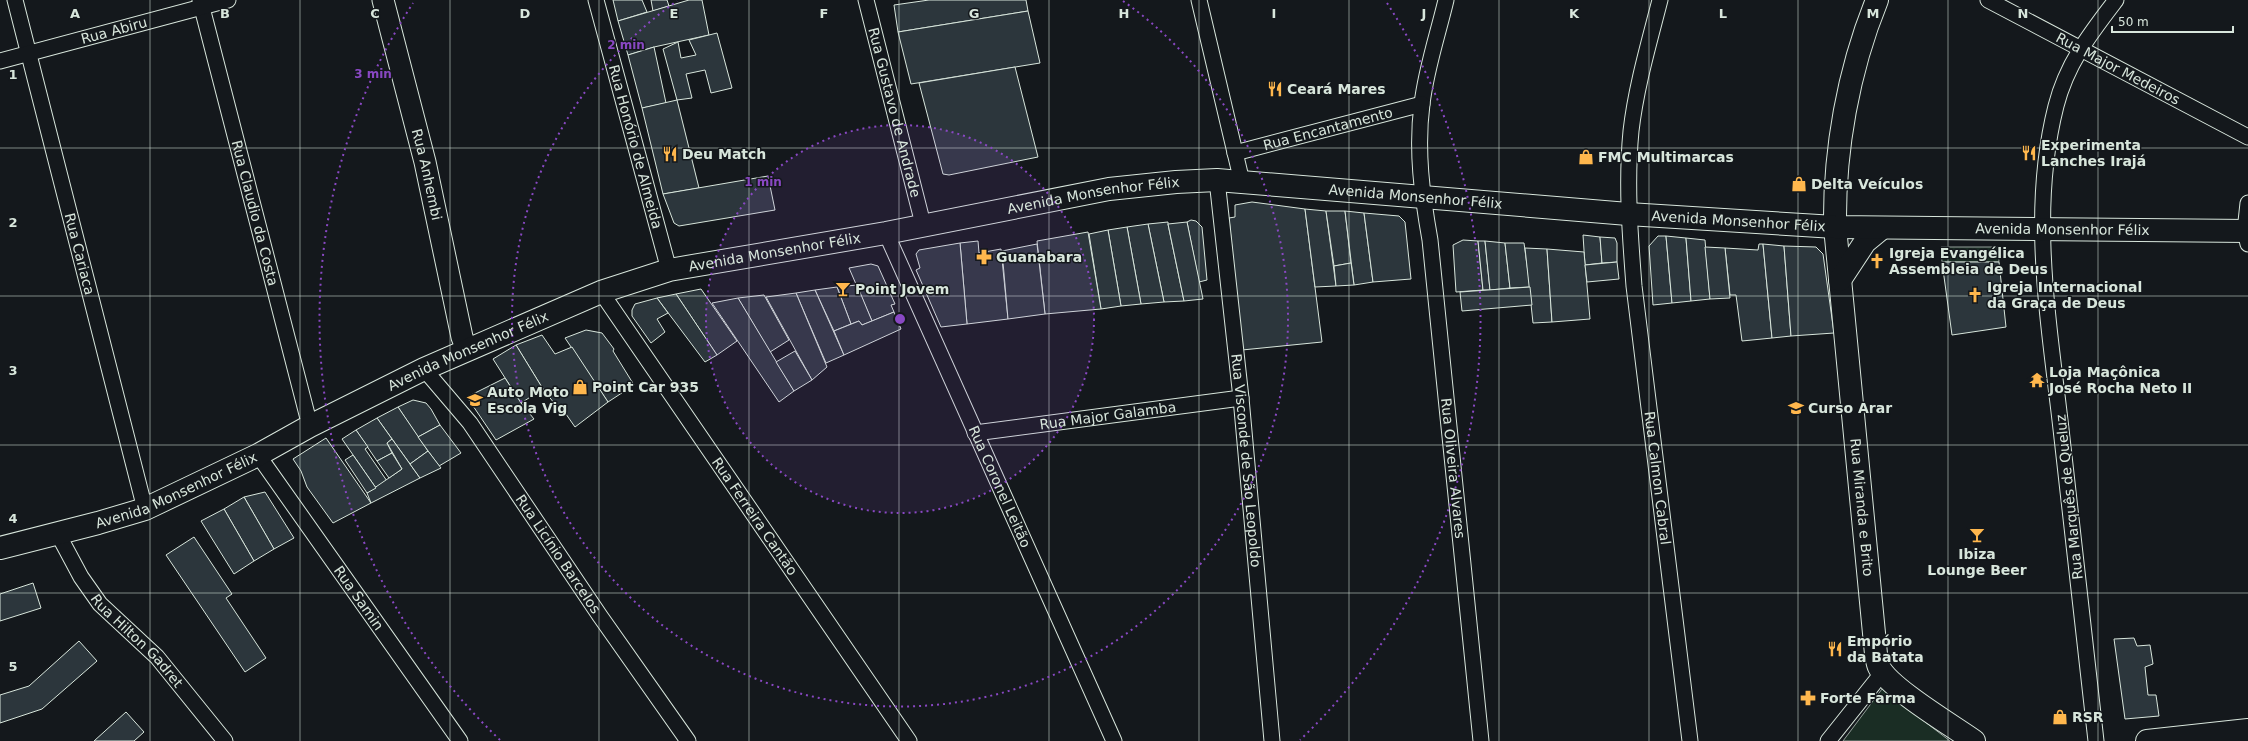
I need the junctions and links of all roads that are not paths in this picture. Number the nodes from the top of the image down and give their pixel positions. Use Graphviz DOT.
graph roads {
  1 [pos="15,0"];
  2 [pos="228,0"];
  3 [pos="383,0"];
  4 [pos="596,0"];
  5 [pos="866,0"];
  6 [pos="1198,0"];
  7 [pos="1210,0"];
  8 [pos="1446,0"];
  9 [pos="1660,0"];
  10 [pos="1877,0"];
  11 [pos="1988,0"];
  12 [pos="2116,0"];
  13 [pos="201,4"];
  14 [pos="1203,17"];
  15 [pos="2080,47"];
  16 [pos="29,54"];
  17 [pos="0,61"];
  18 [pos="1422,104"];
  19 [pos="2248,137"];
  20 [pos="1235,152"];
  21 [pos="1217,180"];
  22 [pos="1242,182"];
  23 [pos="1422,196"];
  24 [pos="2248,203"];
  25 [pos="1628,214"];
  26 [pos="923,224"];
  27 [pos="1792,225"];
  28 [pos="1835,227"];
  29 [pos="1882,228"];
  30 [pos="2041,230"];
  31 [pos="886,233"];
  32 [pos="2247,235"];
  33 [pos="669,270"];
  34 [pos="1840,280"];
  35 [pos="601,292"];
  36 [pos="467,350"];
  37 [pos="424,369"];
  38 [pos="1241,398"];
  39 [pos="310,426"];
  40 [pos="975,433"];
  41 [pos="258,455"];
  42 [pos="145,509"];
  43 [pos="58,534"];
  44 [pos="0,548"];
  45 [pos="1883,672"];
  46 [pos="2248,730"];
  47 [pos="225,741"];
  48 [pos="460,741"];
  49 [pos="688,741"];
  50 [pos="909,741"];
  51 [pos="1114,741"];
  52 [pos="1272,741"];
  53 [pos="1481,741"];
  54 [pos="1690,741"];
  55 [pos="1828,741"];
  56 [pos="1974,741"];
  57 [pos="2096,741"];
  58 [pos="2147,741"];
  1 -- 16 [label="street, Rua Cariaca"];
  2 -- 13 [label="street, Rua Abiru"];
  3 -- 36 [label="street, Rua Anhembi"];
  4 -- 33 [label="street, Rua Honório de Almeida"];
  5 -- 26 [label="street, Rua Gustavo de Andrade"];
  6 -- 14 [label="street"];
  7 -- 14 [label="street"];
  8 -- 18 [label="street, Rua Oliveira Alvares"];
  9 -- 25 [label="street, Rua Calmon Cabral"];
  10 -- 28 [label="main road, Rua Miranda e Brito"];
  11 -- 15 [label="street, Rua Major Medeiros"];
  12 -- 15 [label="street, Rua Marquês de Queluz"];
  13 -- 16 [label="street, Rua Abiru"];
  13 -- 39 [label="street, Rua Claudio da Costa"];
  14 -- 20 [label="street"];
  15 -- 19 [label="street, Rua Major Medeiros"];
  15 -- 30 [label="street, Rua Marquês de Queluz"];
  16 -- 17 [label="street, Rua Abiru"];
  16 -- 42 [label="street, Rua Cariaca"];
  18 -- 20 [label="street, Rua Encantamento"];
  18 -- 23 [label="street, Rua Oliveira Alvares"];
  20 -- 22 [label="street"];
  21 -- 22 [label="main road, Avenida Monsenhor Félix"];
  21 -- 26 [label="main road, Avenida Monsenhor Félix"];
  21 -- 38 [label="street, Rua Visconde de São Leopoldo"];
  22 -- 23 [label="main road, Avenida Monsenhor Félix"];
  23 -- 25 [label="main road, Avenida Monsenhor Félix"];
  23 -- 53 [label="street, Rua Oliveira Alvares"];
  24 -- 32 [label="street"];
  25 -- 27 [label="main road, Avenida Monsenhor Félix"];
  25 -- 54 [label="street, Rua Calmon Cabral"];
  26 -- 31 [label="main road, Avenida Monsenhor Félix"];
  27 -- 28 [label="main road, Avenida Monsenhor Félix"];
  27 -- 34 [label="main road"];
  28 -- 29 [label="main road, Avenida Monsenhor Félix"];
  28 -- 34 [label="main road, Rua Miranda e Brito"];
  29 -- 30 [label="main road, Avenida Monsenhor Félix"];
  29 -- 34 [label="main road"];
  30 -- 32 [label="main road, Avenida Monsenhor Félix"];
  30 -- 57 [label="street, Rua Marquês de Queluz"];
  31 -- 33 [label="main road, Avenida Monsenhor Félix"];
  31 -- 40 [label="street, Rua Coronel Leitão"];
  33 -- 35 [label="main road, Avenida Monsenhor Félix"];
  34 -- 45 [label="main road, Rua Miranda e Brito"];
  35 -- 36 [label="main road, Avenida Monsenhor Félix"];
  35 -- 50 [label="street, Rua Ferreira Cantão"];
  36 -- 37 [label="main road, Avenida Monsenhor Félix"];
  37 -- 39 [label="main road, Avenida Monsenhor Félix"];
  37 -- 49 [label="street, Rua Licínio Barcelos"];
  38 -- 40 [label="street, Rua Major Galamba"];
  38 -- 52 [label="street, Rua Visconde de São Leopoldo"];
  39 -- 41 [label="main road, Avenida Monsenhor Félix"];
  40 -- 51 [label="street, Rua Coronel Leitão"];
  41 -- 42 [label="main road, Avenida Monsenhor Félix"];
  41 -- 48 [label="street, Rua Samin"];
  42 -- 43 [label="main road, Avenida Monsenhor Félix"];
  43 -- 44 [label="main road, Avenida Monsenhor Félix"];
  43 -- 47 [label="street, Rua Hilton Gadret"];
  45 -- 55 [label="street"];
  45 -- 56 [label="main road, Rua Miranda e Brito"];
  46 -- 58 [label="main road"];
}
